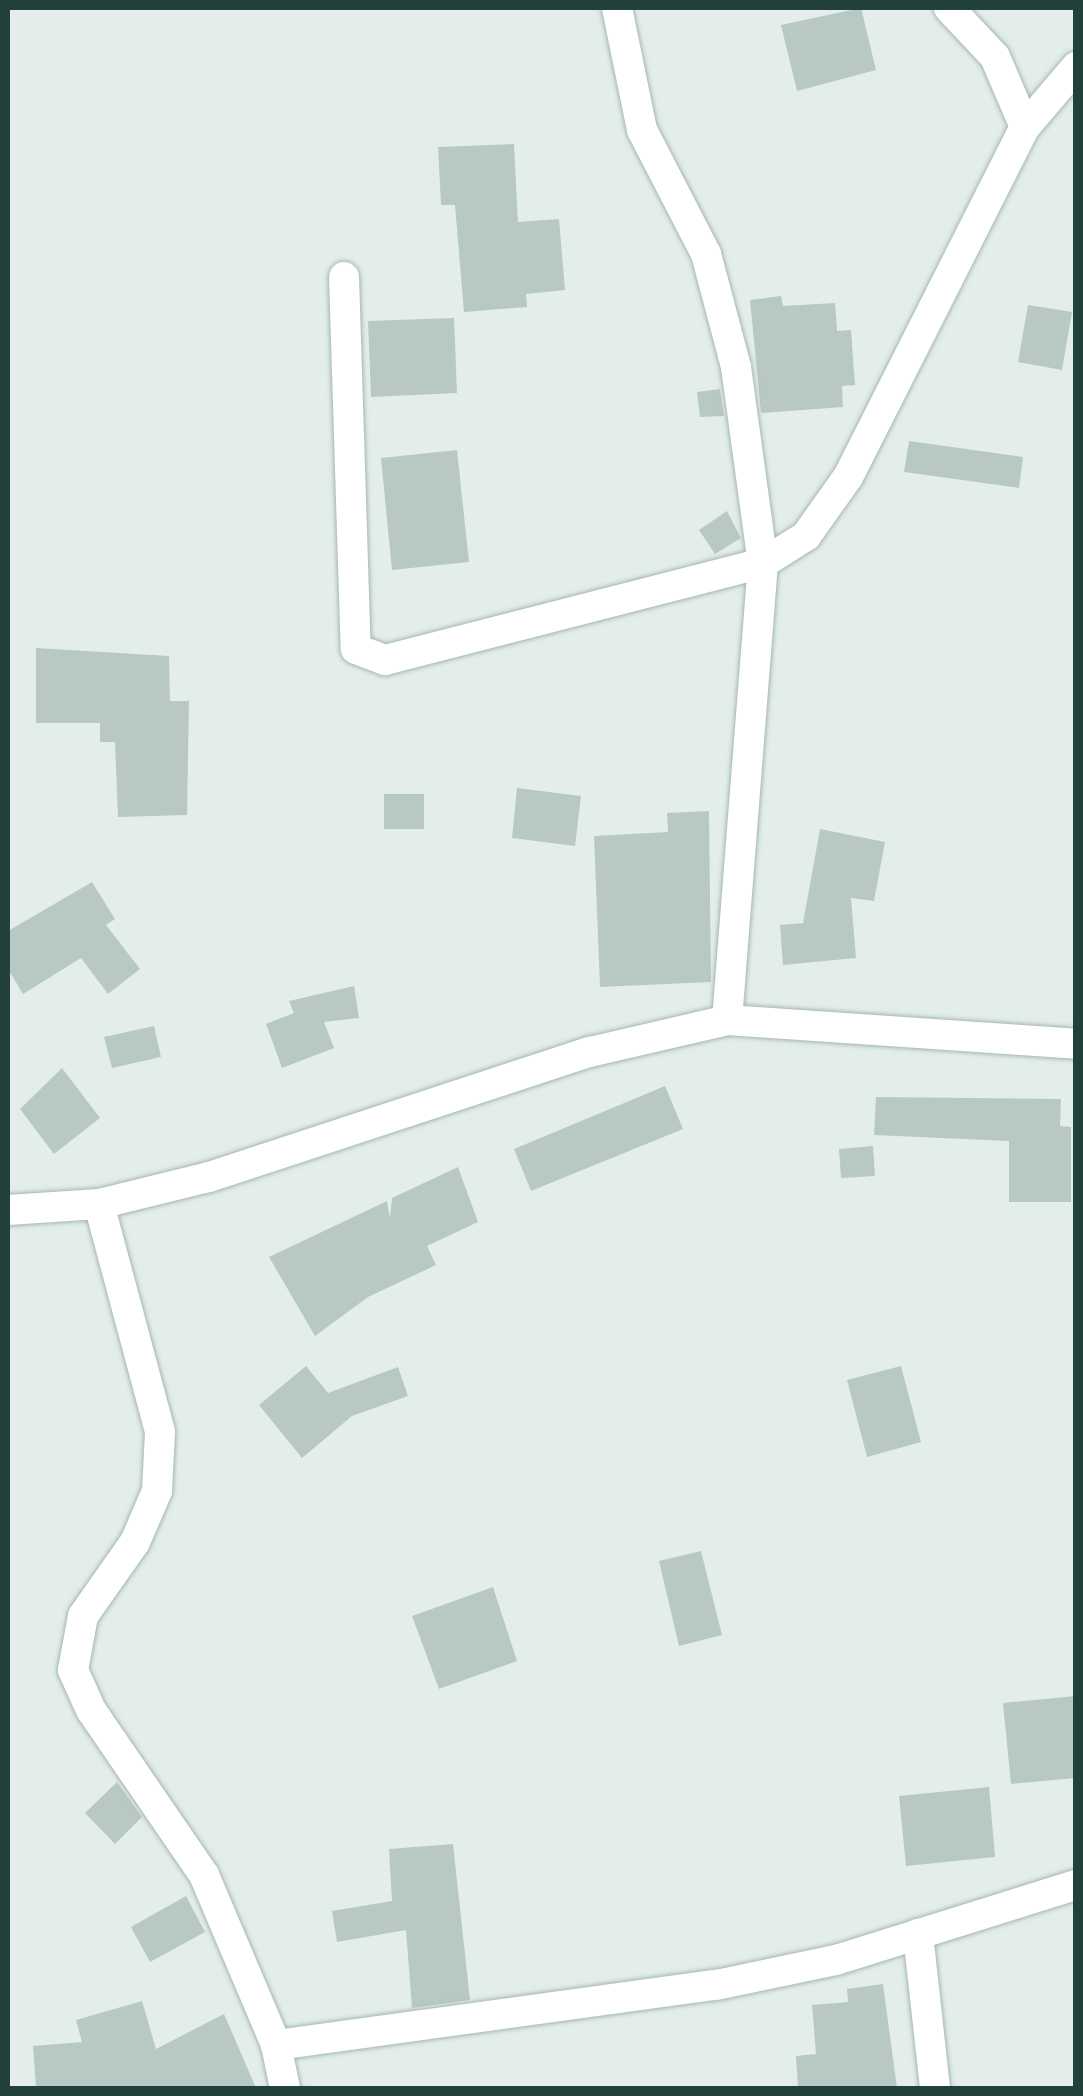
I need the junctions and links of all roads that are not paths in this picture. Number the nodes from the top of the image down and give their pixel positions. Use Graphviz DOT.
graph roads {
  1 [pos="617,8"];
  2 [pos="949,8"];
  3 [pos="1076,67"];
  4 [pos="1025,126"];
  5 [pos="344,277"];
  6 [pos="762,563"];
  7 [pos="726,1020"];
  8 [pos="1076,1044"];
  9 [pos="99,1204"];
  10 [pos="8,1210"];
  11 [pos="1076,1885"];
  12 [pos="918,1934"];
  13 [pos="276,2045"];
  14 [pos="285,2088"];
  15 [pos="935,2088"];
  1 -- 6 [label="street"];
  2 -- 4 [label="street"];
  3 -- 4 [label="street"];
  4 -- 6 [label="street"];
  5 -- 6 [label="street"];
  6 -- 7 [label="street"];
  7 -- 8 [label="street"];
  7 -- 9 [label="street"];
  9 -- 10 [label="street"];
  9 -- 13 [label="street"];
  11 -- 12 [label="street"];
  12 -- 13 [label="street"];
  12 -- 15 [label="street"];
  13 -- 14 [label="street"];
}
